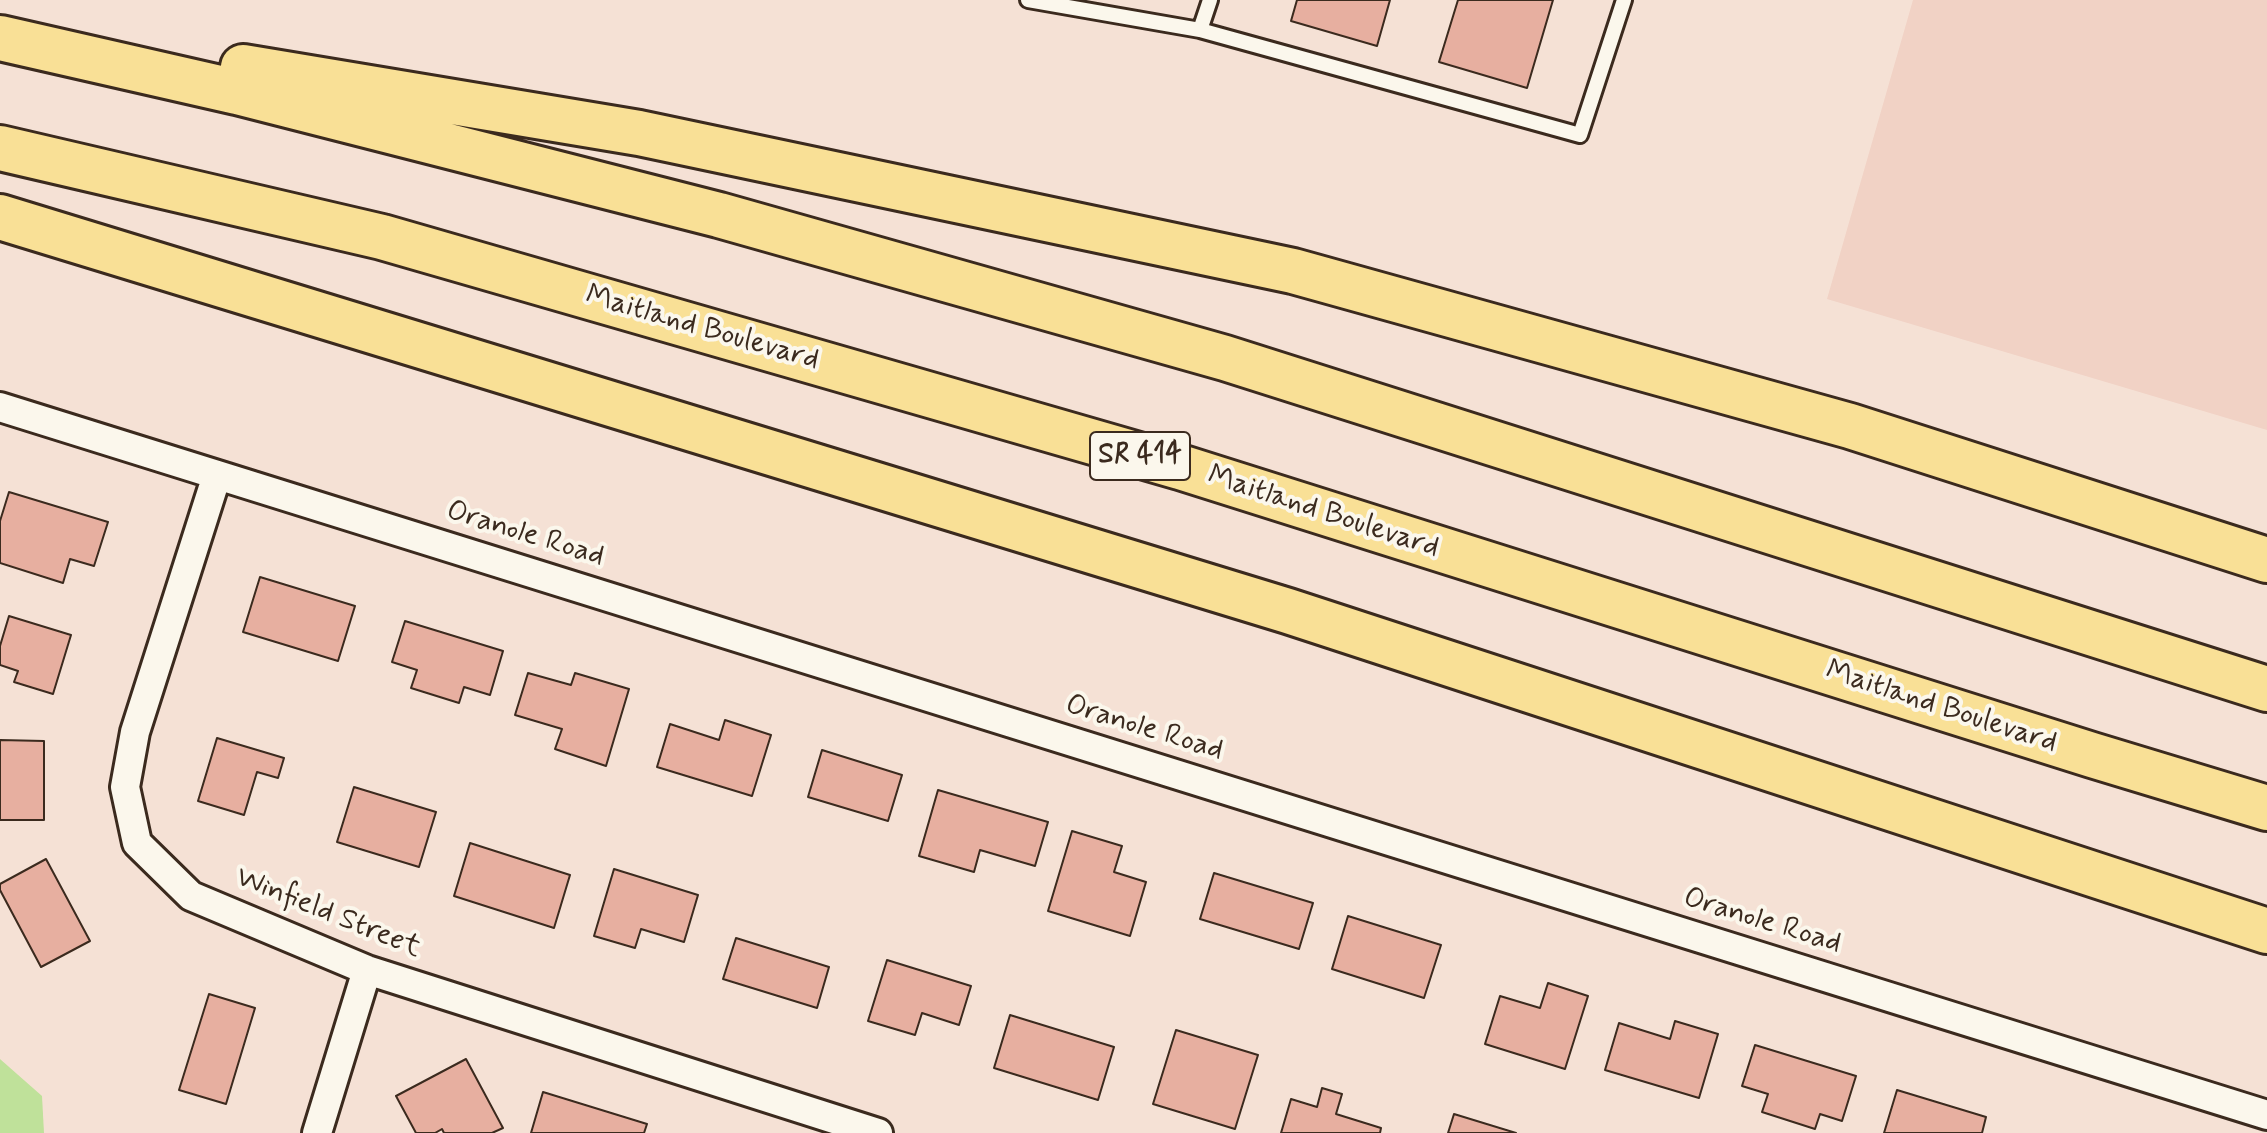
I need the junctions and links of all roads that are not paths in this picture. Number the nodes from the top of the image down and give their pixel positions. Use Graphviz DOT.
graph roads {
  1 [pos="1028,0"];
  2 [pos="1210,0"];
  3 [pos="1624,0"];
  4 [pos="0,26"];
  5 [pos="1200,30"];
  6 [pos="0,38"];
  7 [pos="0,148"];
  8 [pos="0,217"];
  9 [pos="0,407"];
  10 [pos="217,475"];
  11 [pos="2267,560"];
  12 [pos="2267,689"];
  13 [pos="2267,808"];
  14 [pos="2267,931"];
  15 [pos="367,970"];
  16 [pos="2267,1115"];
  17 [pos="317,1133"];
  18 [pos="878,1133"];
  1 -- 5 [label="lane"];
  2 -- 5 [label="lane"];
  3 -- 5 [label="lane"];
  4 -- 11 [label="highway"];
  6 -- 12 [label="highway"];
  7 -- 13 [label="highway, Maitland Boulevard / SR 414"];
  8 -- 14 [label="highway"];
  9 -- 10 [label="street, Oranole Road"];
  10 -- 15 [label="street, Winfield Street"];
  10 -- 16 [label="street, Oranole Road"];
  15 -- 17 [label="street"];
  15 -- 18 [label="street, Winfield Street"];
}
